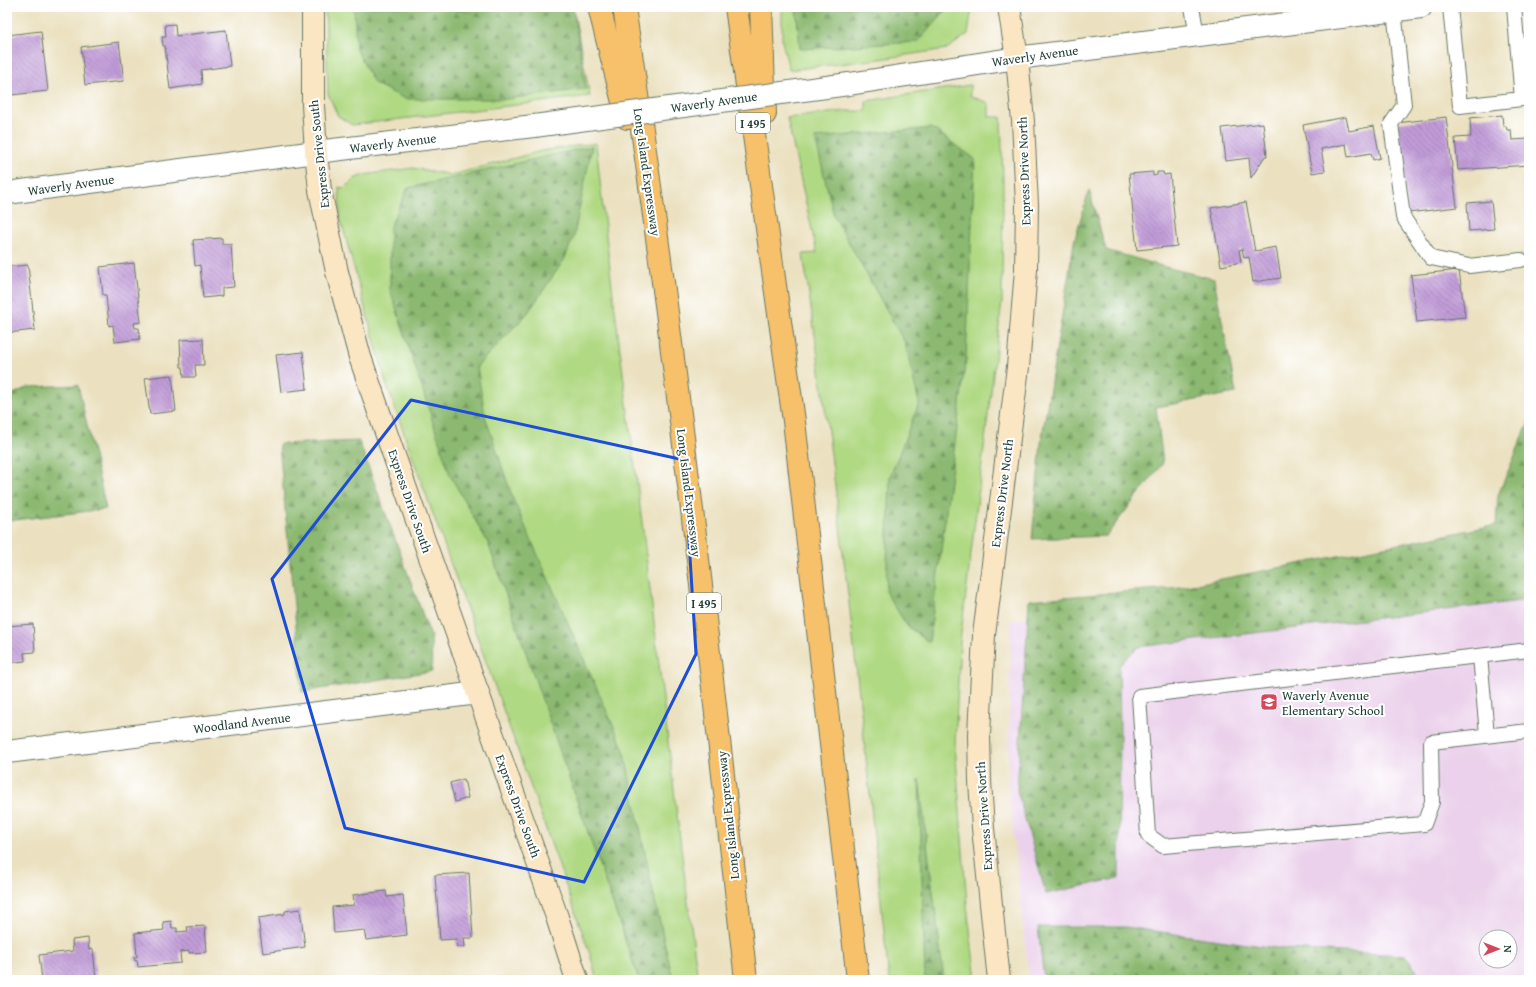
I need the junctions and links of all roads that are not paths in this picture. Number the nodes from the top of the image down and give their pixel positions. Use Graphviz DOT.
graph roads {
  1 [pos="313,7"];
  2 [pos="600,7"];
  3 [pos="624,7"];
  4 [pos="736,7"];
  5 [pos="760,7"];
  6 [pos="1008,7"];
  7 [pos="1192,7"];
  8 [pos="1421,7"];
  9 [pos="1450,7"];
  10 [pos="1514,7"];
  11 [pos="1394,10"];
  12 [pos="1198,34"];
  13 [pos="1016,58"];
  14 [pos="316,152"];
  15 [pos="7,193"];
  16 [pos="655,227"];
  17 [pos="769,239"];
  18 [pos="1521,260"];
  19 [pos="1529,650"];
  20 [pos="1480,656"];
  21 [pos="478,694"];
  22 [pos="1529,731"];
  23 [pos="1487,735"];
  24 [pos="7,752"];
  25 [pos="577,980"];
  26 [pos="746,980"];
  27 [pos="858,980"];
  28 [pos="999,980"];
  1 -- 14 [label="main road, Express Drive South"];
  2 -- 16 [label="highway"];
  3 -- 16 [label="highway, Long Island Expressway / I 495"];
  4 -- 17 [label="highway, I 495"];
  5 -- 17 [label="highway"];
  6 -- 13 [label="main road, Express Drive North"];
  7 -- 12 [label="lane"];
  8 -- 11 [label="street, Waverly Avenue"];
  9 -- 10 [label="lane"];
  11 -- 12 [label="street, Waverly Avenue"];
  11 -- 18 [label="lane"];
  12 -- 13 [label="street, Waverly Avenue"];
  13 -- 14 [label="street, Waverly Avenue, bridge"];
  13 -- 28 [label="main road, Express Drive North"];
  14 -- 15 [label="street, Waverly Avenue"];
  14 -- 21 [label="main road, Express Drive South"];
  16 -- 26 [label="highway, Long Island Expressway / I 495"];
  17 -- 27 [label="highway, I 495"];
  19 -- 20 [label="lane"];
  20 -- 23 [label="lane"];
  20 -- 23 [label="lane"];
  21 -- 24 [label="street, Woodland Avenue"];
  21 -- 25 [label="main road, Express Drive South"];
  22 -- 23 [label="lane"];
}
